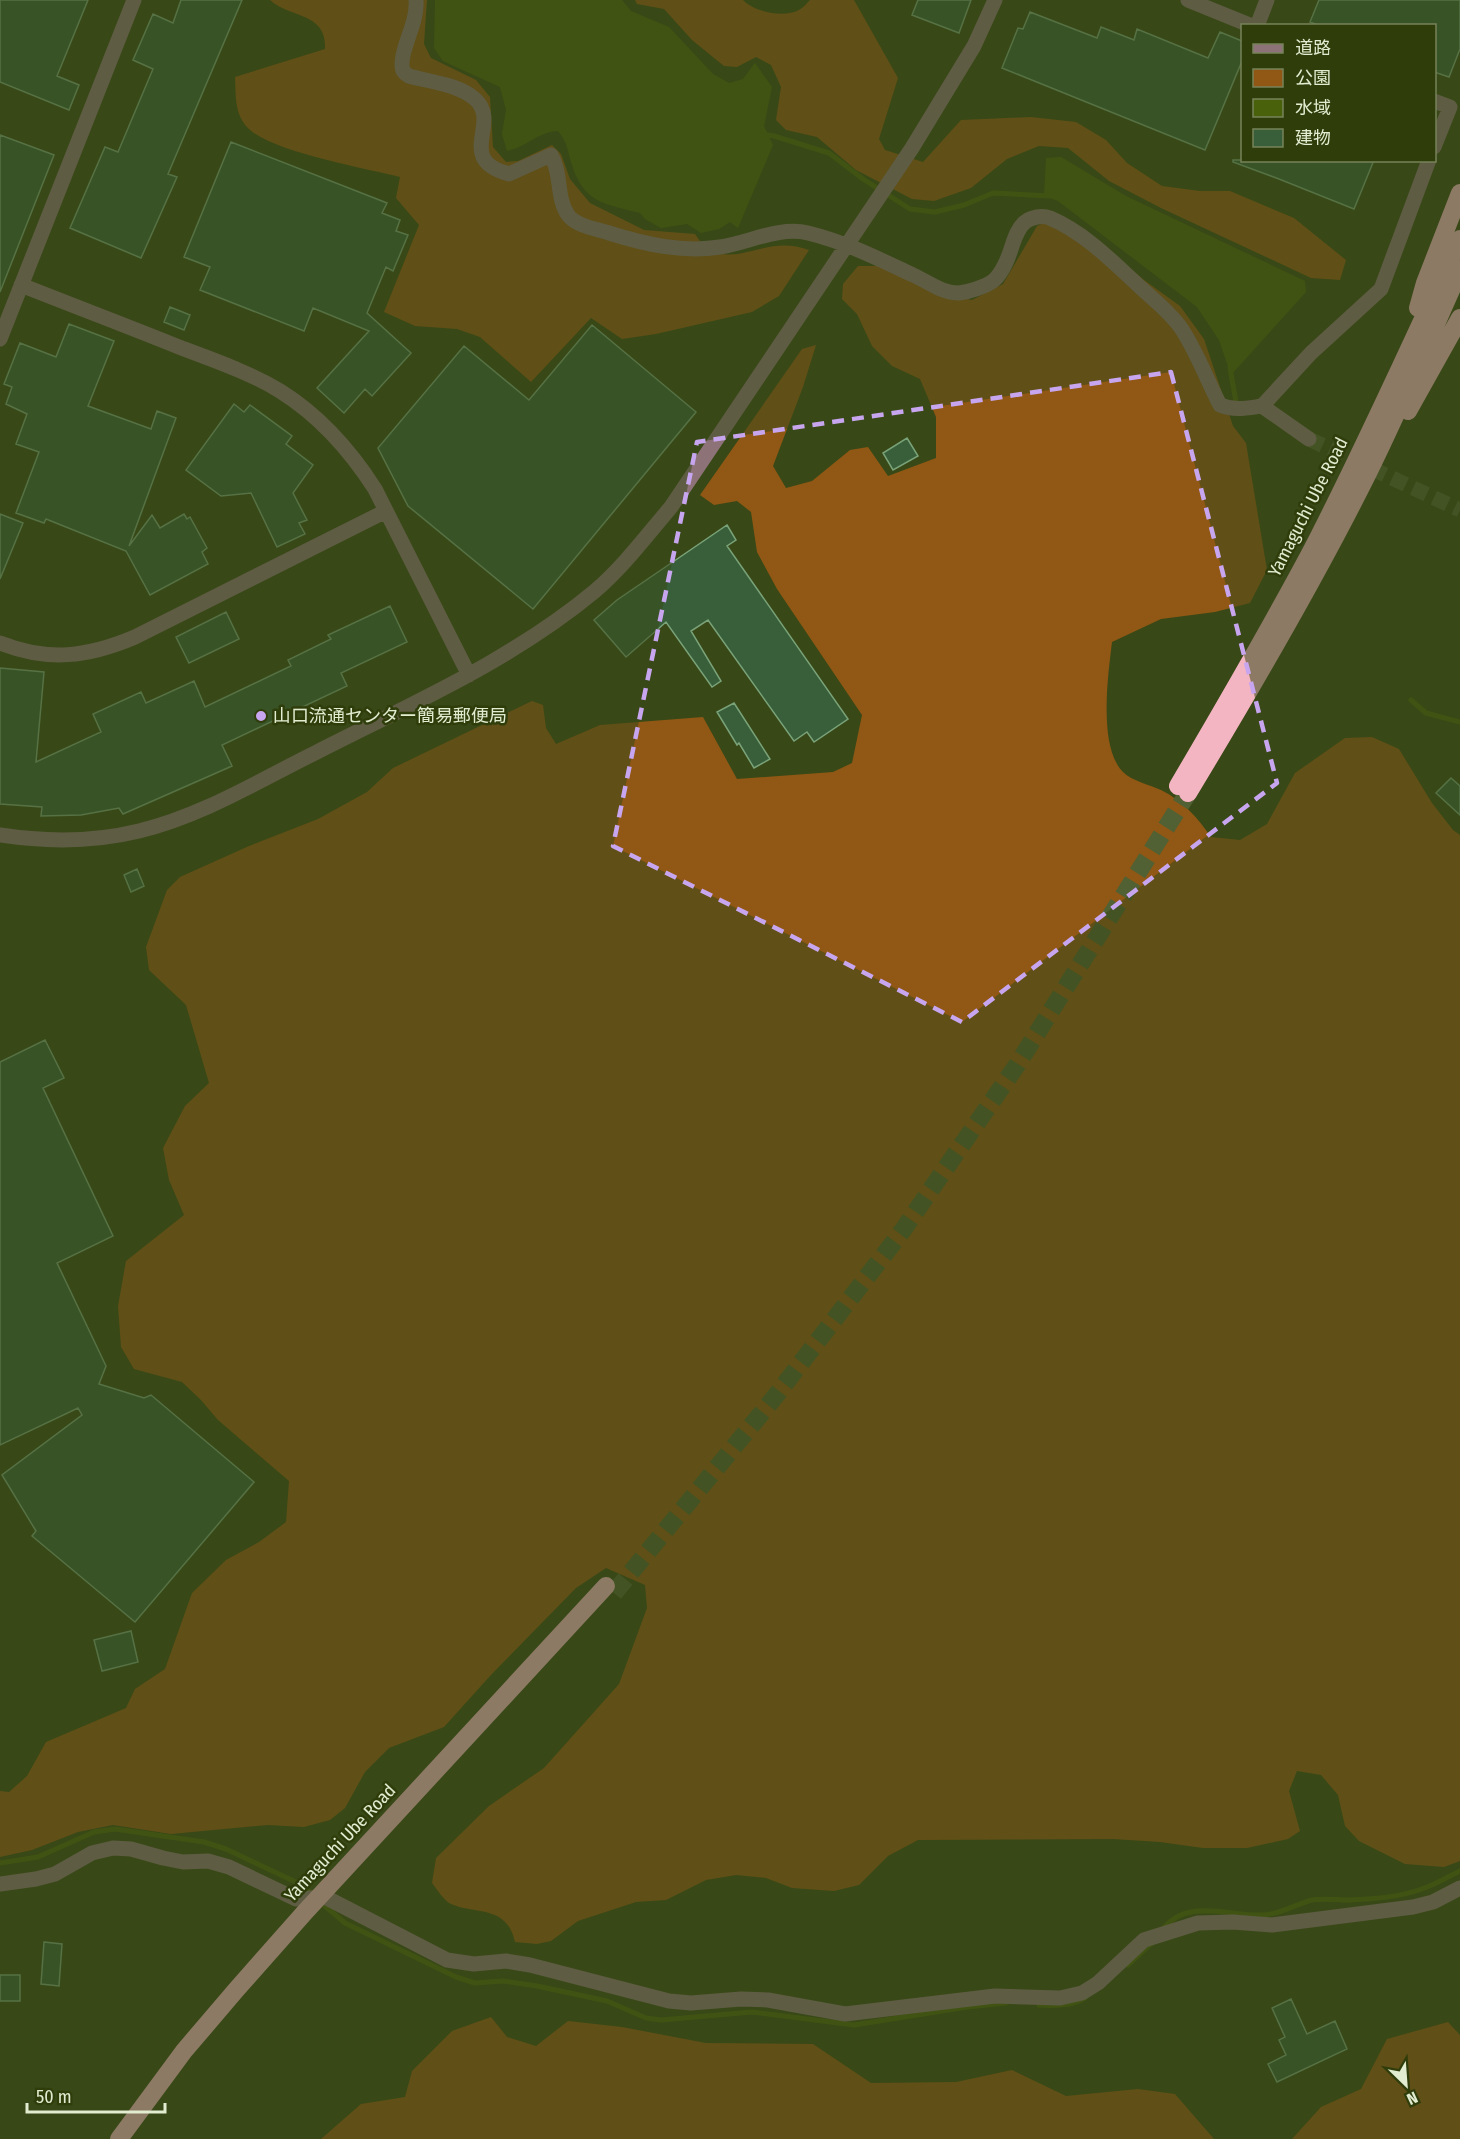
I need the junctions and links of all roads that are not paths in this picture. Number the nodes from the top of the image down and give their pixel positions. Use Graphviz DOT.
graph roads {
  1 [pos="134,0"];
  2 [pos="416,0"];
  3 [pos="995,0"];
  4 [pos="1188,0"];
  5 [pos="1267,0"];
  6 [pos="1247,24"];
  7 [pos="1258,24"];
  8 [pos="1436,102"];
  9 [pos="1436,142"];
  10 [pos="1429,162"];
  11 [pos="1460,193"];
  12 [pos="1460,239"];
  13 [pos="1460,270"];
  14 [pos="21,285"];
  15 [pos="1460,318"];
  16 [pos="0,339"];
  17 [pos="1405,356"];
  18 [pos="1262,406"];
  19 [pos="1309,439"];
  20 [pos="1368,474"];
  21 [pos="386,511"];
  22 [pos="0,643"];
  23 [pos="469,675"];
  24 [pos="0,836"];
  25 [pos="610,1590"];
  26 [pos="0,1884"];
  27 [pos="1460,1888"];
  28 [pos="139,2121"];
  29 [pos="119,2139"];
  30 [pos="132,2139"];
  1 -- 14 [label="street"];
  2 -- 18 [label="street"];
  3 -- 23 [label="street"];
  4 -- 6 [label="street"];
  5 -- 7 [label="street"];
  8 -- 9 [label="street"];
  10 -- 18 [label="street"];
  11 -- 17 [label="highway"];
  12 -- 17 [label="highway, Yamaguchi Ube Road"];
  13 -- 20 [label="highway, Yamaguchi Ube Road"];
  14 -- 16 [label="street"];
  14 -- 21 [label="street"];
  15 -- 20 [label="highway"];
  17 -- 20 [label="highway, Yamaguchi Ube Road"];
  18 -- 19 [label="street"];
  21 -- 22 [label="street"];
  21 -- 23 [label="street"];
  23 -- 24 [label="street"];
  25 -- 28 [label="highway, Yamaguchi Ube Road"];
  26 -- 27 [label="street"];
  28 -- 29 [label="highway, Yamaguchi Ube Road"];
  28 -- 30 [label="highway, Yamaguchi Ube Road"];
}
